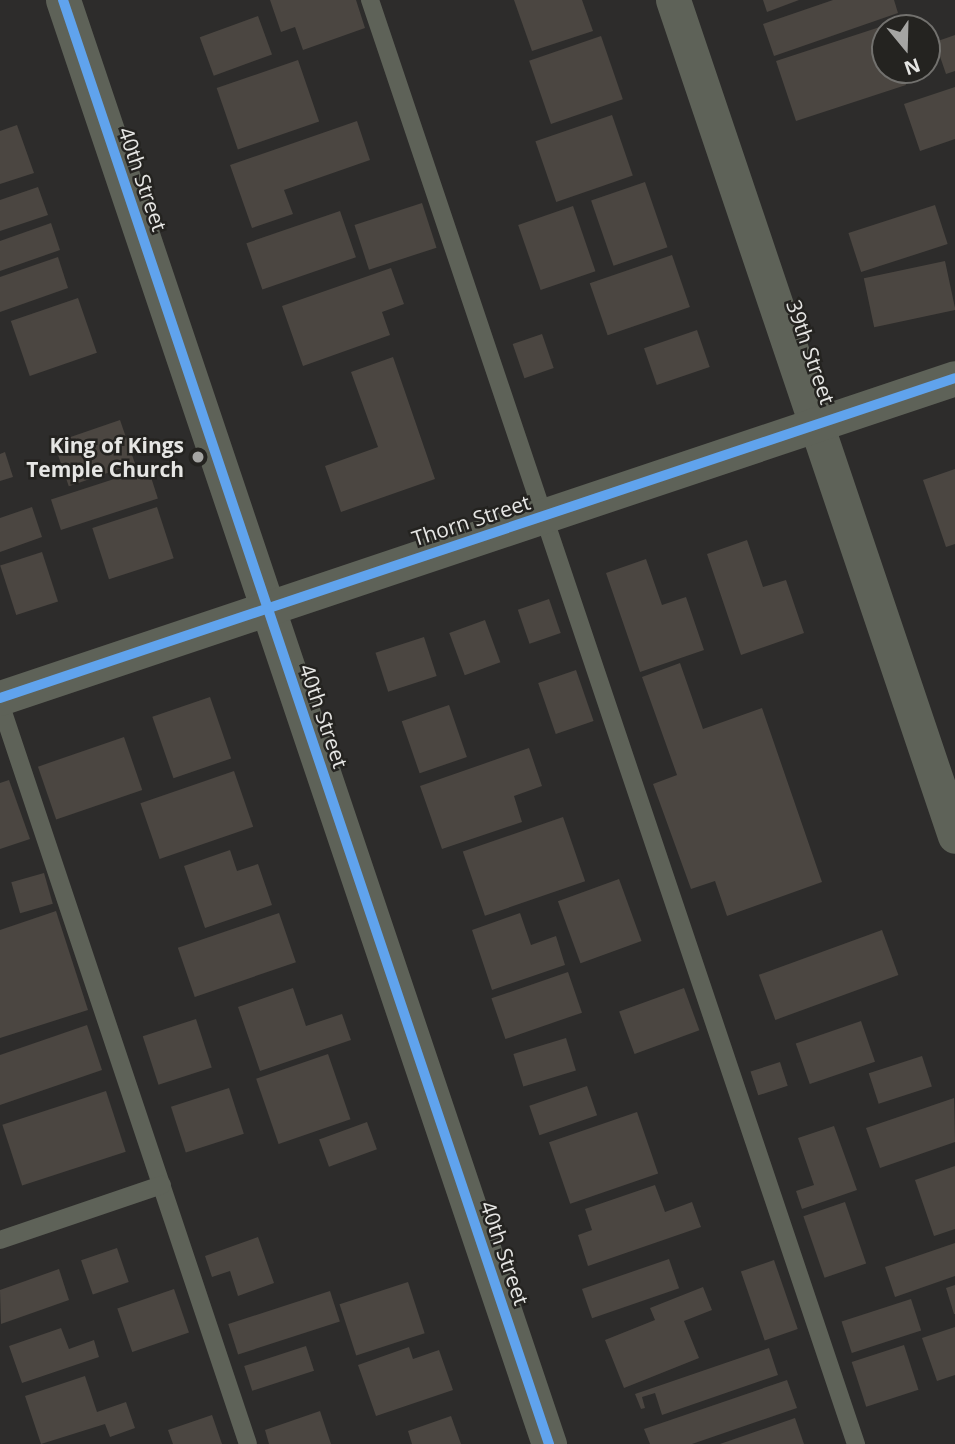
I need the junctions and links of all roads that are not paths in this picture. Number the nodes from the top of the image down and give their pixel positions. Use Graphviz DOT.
graph roads {
  1 [pos="63,0"];
  2 [pos="370,0"];
  3 [pos="673,0"];
  4 [pos="955,378"];
  5 [pos="816,425"];
  6 [pos="546,515"];
  7 [pos="268,608"];
  8 [pos="0,701"];
  9 [pos="955,836"];
  10 [pos="162,1185"];
  11 [pos="0,1240"];
  12 [pos="248,1444"];
  13 [pos="549,1444"];
  14 [pos="856,1444"];
  1 -- 7 [label="street, 40th Street"];
  2 -- 6 [label="lane"];
  3 -- 5 [label="street, 39th Street"];
  4 -- 5 [label="street, Thorn Street"];
  5 -- 6 [label="street, Thorn Street"];
  5 -- 9 [label="street, 39th Street"];
  6 -- 7 [label="street, Thorn Street"];
  6 -- 14 [label="lane"];
  7 -- 8 [label="street, Thorn Street"];
  7 -- 13 [label="street, 40th Street"];
  8 -- 10 [label="lane"];
  10 -- 11 [label="lane"];
  10 -- 12 [label="lane"];
}
